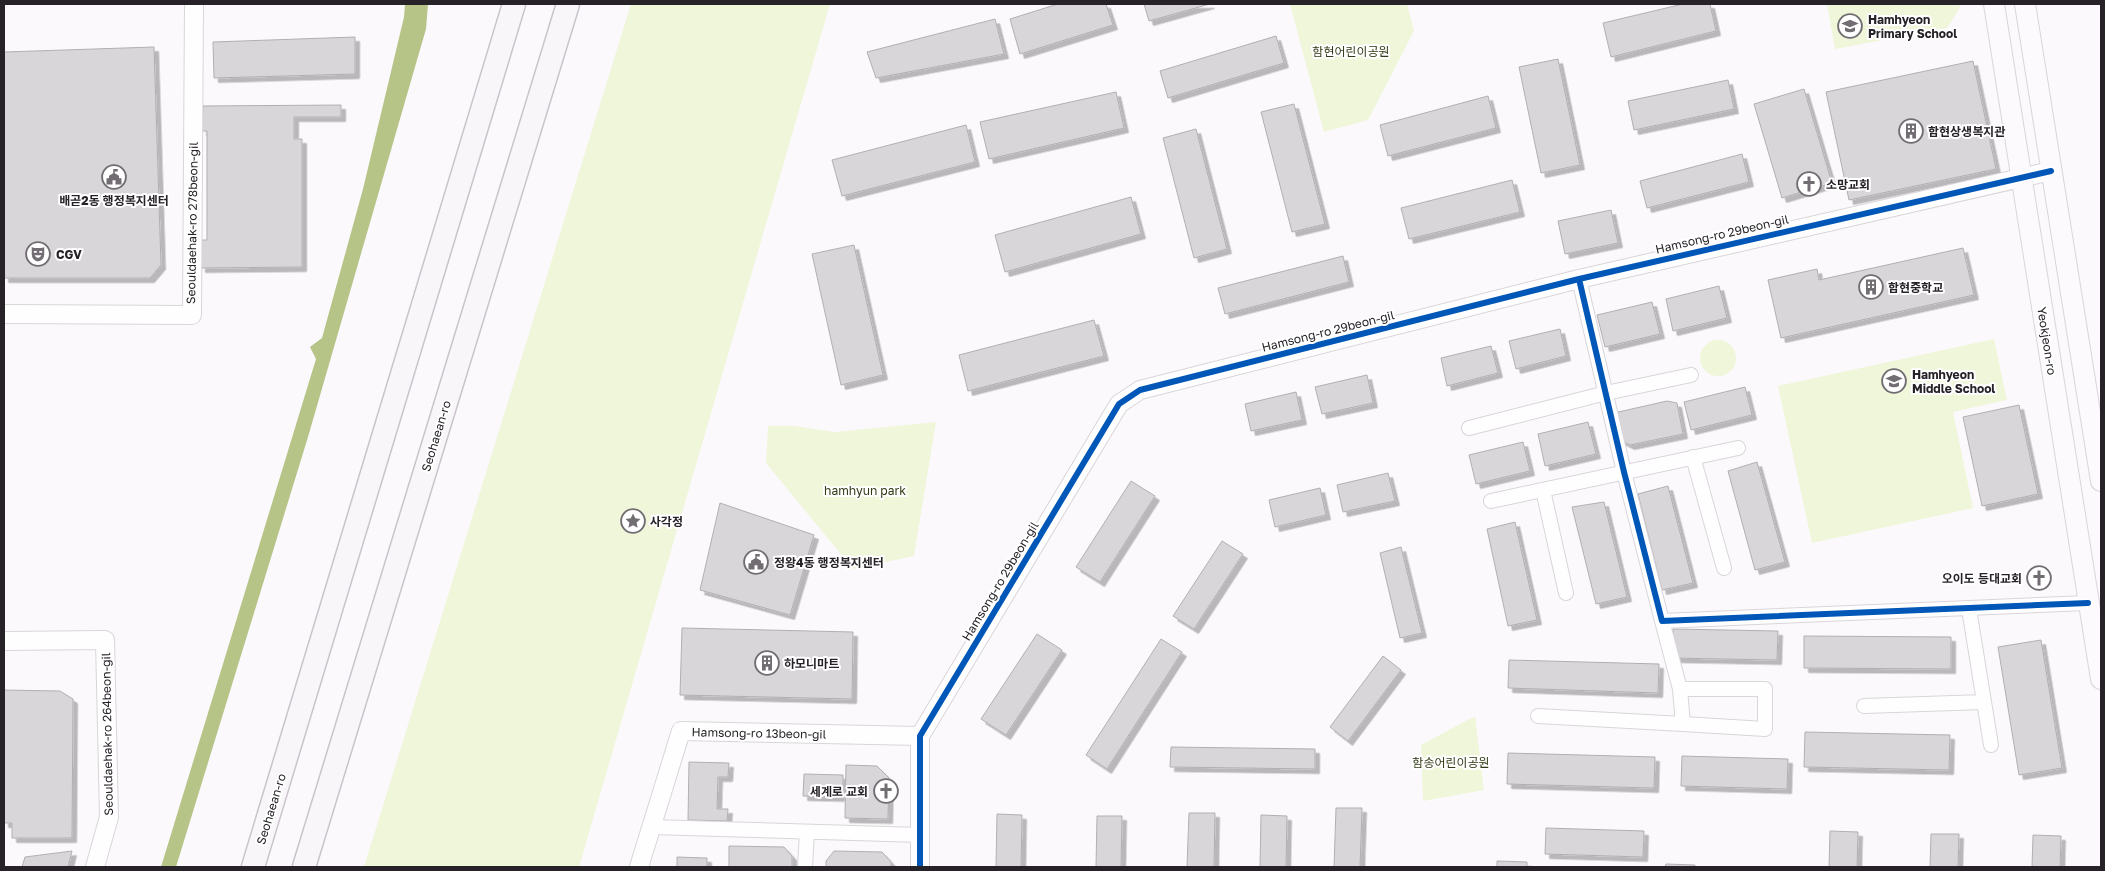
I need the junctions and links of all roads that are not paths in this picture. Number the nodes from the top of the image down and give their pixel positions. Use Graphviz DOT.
graph roads {
  1 [pos="194,4"];
  2 [pos="514,4"];
  3 [pos="568,4"];
  4 [pos="1994,4"];
  5 [pos="2025,4"];
  6 [pos="2051,171"];
  7 [pos="2021,176"];
  8 [pos="1580,279"];
  9 [pos="4,314"];
  10 [pos="1691,375"];
  11 [pos="1606,393"];
  12 [pos="1469,428"];
  13 [pos="1738,448"];
  14 [pos="1693,457"];
  15 [pos="1624,472"];
  16 [pos="2101,481"];
  17 [pos="1543,490"];
  18 [pos="1491,501"];
  19 [pos="1724,568"];
  20 [pos="1566,593"];
  21 [pos="2088,603"];
  22 [pos="1969,609"];
  23 [pos="1662,621"];
  24 [pos="4,642"];
  25 [pos="2101,679"];
  26 [pos="1680,689"];
  27 [pos="1984,702"];
  28 [pos="1864,706"];
  29 [pos="1538,716"];
  30 [pos="1683,724"];
  31 [pos="920,736"];
  32 [pos="1991,745"];
  33 [pos="651,827"];
  34 [pos="807,832"];
  35 [pos="920,835"];
  36 [pos="95,867"];
  37 [pos="253,867"];
  38 [pos="304,867"];
  39 [pos="639,867"];
  40 [pos="805,867"];
  41 [pos="920,867"];
  1 -- 9 [label="street, Seouldaehak-ro 278beon-gil"];
  2 -- 37 [label="main road, Seohaean-ro"];
  3 -- 38 [label="main road, Seohaean-ro"];
  4 -- 7 [label="main road, Yeokjeon-ro"];
  5 -- 6 [label="main road"];
  6 -- 7 [label="street, Hamsong-ro 29beon-gil"];
  6 -- 16 [label="main road"];
  7 -- 8 [label="street, Hamsong-ro 29beon-gil"];
  7 -- 21 [label="main road, Yeokjeon-ro"];
  8 -- 11 [label="street"];
  8 -- 31 [label="street, Hamsong-ro 29beon-gil"];
  10 -- 11 [label="street"];
  11 -- 12 [label="street"];
  11 -- 15 [label="street"];
  13 -- 14 [label="street"];
  14 -- 15 [label="street"];
  14 -- 19 [label="street"];
  15 -- 17 [label="street"];
  15 -- 23 [label="street"];
  17 -- 18 [label="street"];
  17 -- 20 [label="street"];
  21 -- 22 [label="street"];
  21 -- 25 [label="main road, Yeokjeon-ro"];
  22 -- 23 [label="street"];
  22 -- 27 [label="street"];
  23 -- 26 [label="street"];
  24 -- 36 [label="street, Seouldaehak-ro 264beon-gil"];
  26 -- 30 [label="street"];
  26 -- 30 [label="street"];
  27 -- 28 [label="street"];
  27 -- 32 [label="street"];
  29 -- 30 [label="street"];
  31 -- 33 [label="street, Hamsong-ro 13beon-gil"];
  31 -- 35 [label="street"];
  33 -- 34 [label="street"];
  33 -- 39 [label="street, Hamsong-ro 13beon-gil"];
  34 -- 35 [label="street"];
  34 -- 40 [label="street"];
  35 -- 41 [label="street"];
}
